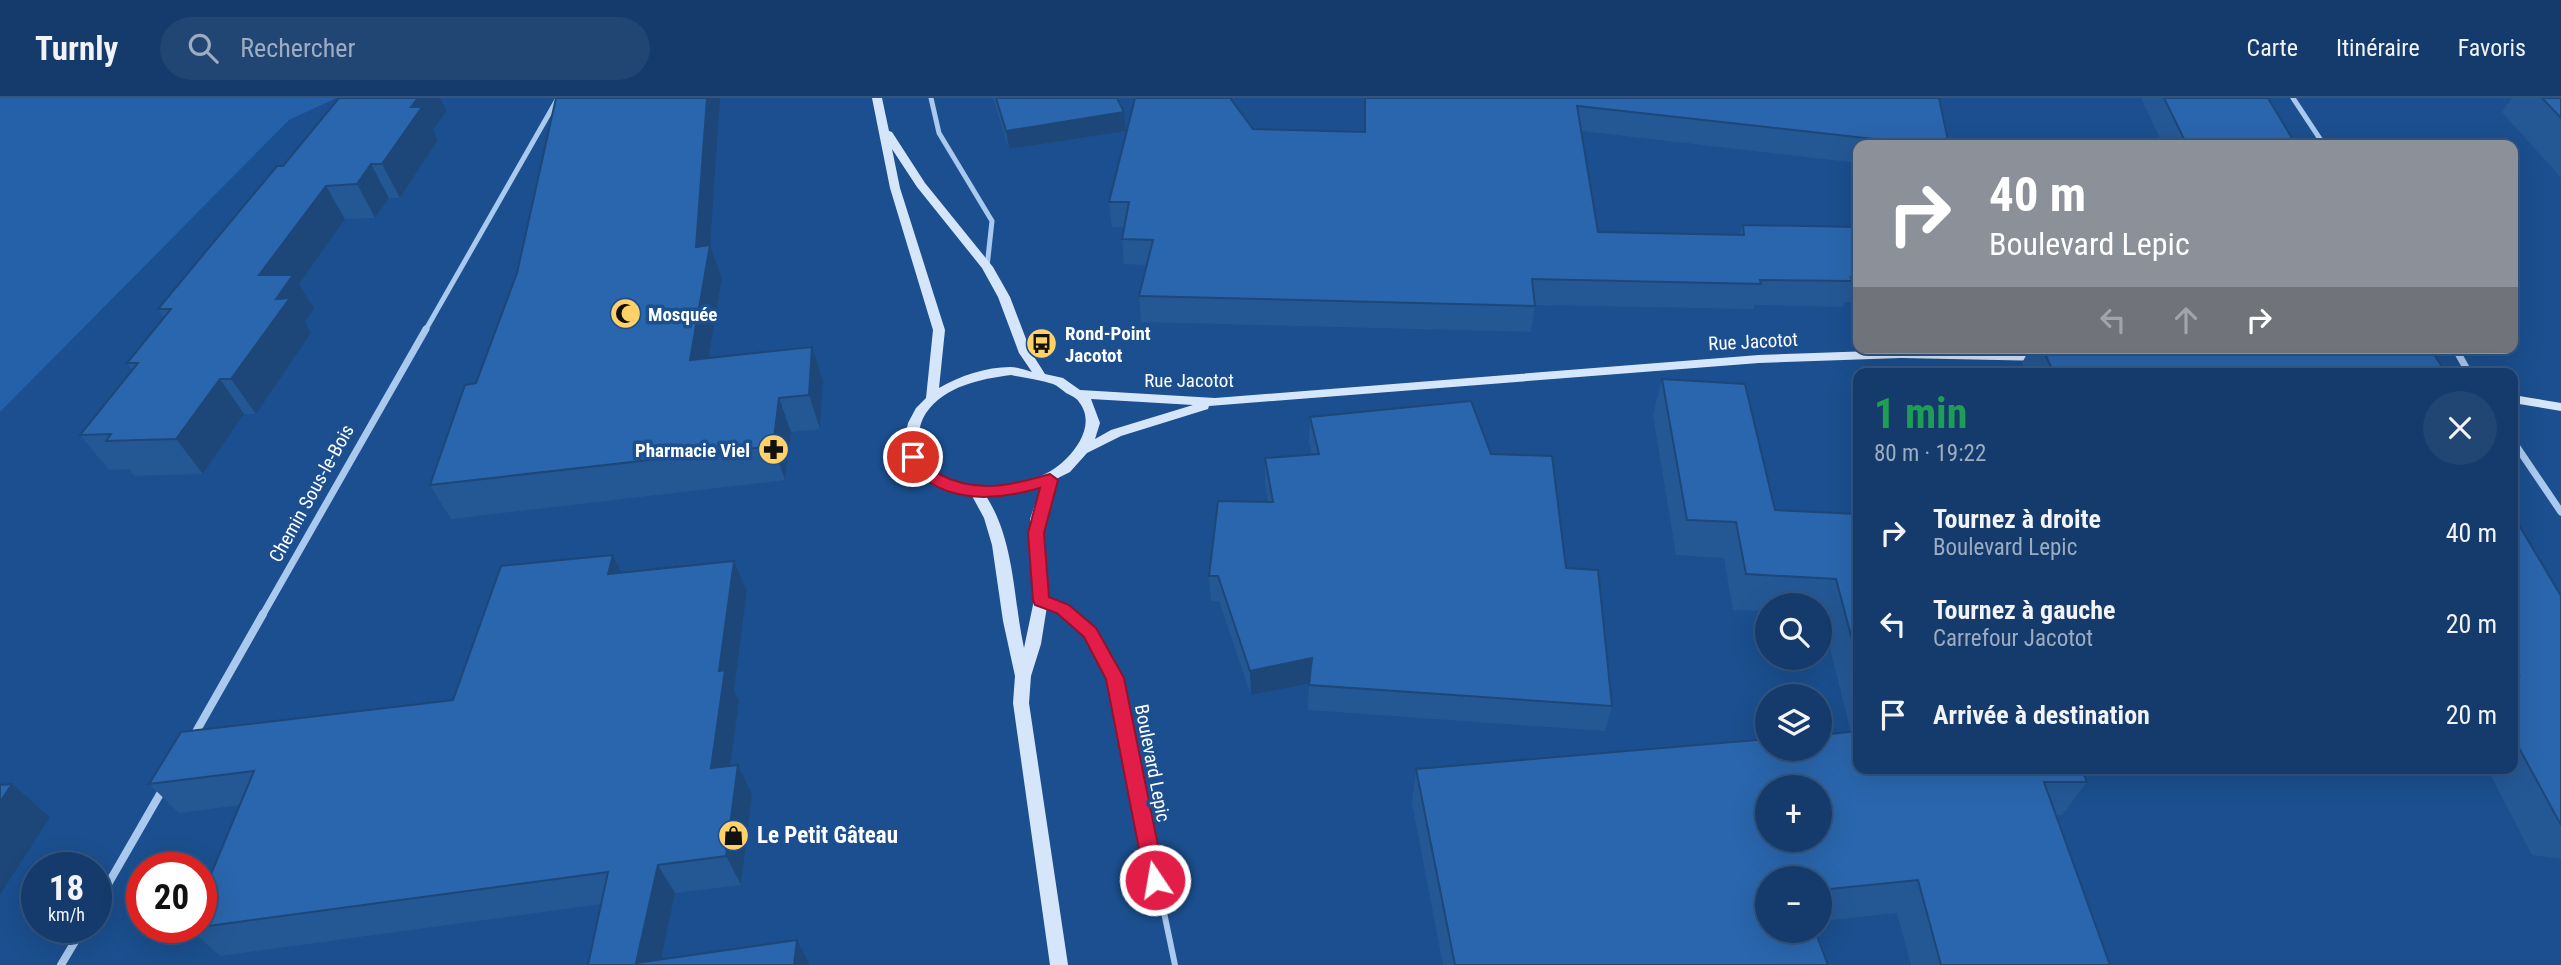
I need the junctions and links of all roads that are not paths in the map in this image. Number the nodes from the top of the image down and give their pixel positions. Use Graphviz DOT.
graph roads {
  1 [pos="558,98"];
  2 [pos="877,98"];
  3 [pos="931,98"];
  4 [pos="2293,98"];
  5 [pos="882,126"];
  6 [pos="2321,140"];
  7 [pos="987,267"];
  8 [pos="2061,357"];
  9 [pos="1040,373"];
  10 [pos="1082,394"];
  11 [pos="932,399"];
  12 [pos="2518,400"];
  13 [pos="1215,402"];
  14 [pos="2561,407"];
  15 [pos="2518,448"];
  16 [pos="1087,449"];
  17 [pos="1050,480"];
  18 [pos="977,493"];
  19 [pos="2561,512"];
  20 [pos="1041,600"];
  21 [pos="1023,676"];
  22 [pos="187,746"];
  23 [pos="167,782"];
  24 [pos="112,877"];
  25 [pos="74,943"];
  26 [pos="61,965"];
  27 [pos="1059,965"];
  28 [pos="1175,965"];
  1 -- 22 [label="street, Chemin Sous-le-Bois"];
  2 -- 5 [label="main road"];
  3 -- 7 [label="street"];
  4 -- 6 [label="street"];
  5 -- 7 [label="main road"];
  5 -- 11 [label="main road"];
  7 -- 9 [label="main road"];
  8 -- 13 [label="main road, Rue Jacotot"];
  9 -- 10 [label="main road"];
  9 -- 11 [label="main road"];
  10 -- 13 [label="main road, Rue Jacotot"];
  10 -- 16 [label="main road"];
  11 -- 18 [label="main road"];
  12 -- 14 [label="main road"];
  13 -- 16 [label="main road"];
  15 -- 19 [label="street"];
  16 -- 17 [label="main road"];
  17 -- 18 [label="main road"];
  17 -- 20 [label="main road"];
  18 -- 21 [label="main road"];
  20 -- 21 [label="main road"];
  20 -- 28 [label="lane, Boulevard Lepic"];
  21 -- 27 [label="main road"];
  23 -- 24 [label="street"];
  25 -- 26 [label="street"];
}
